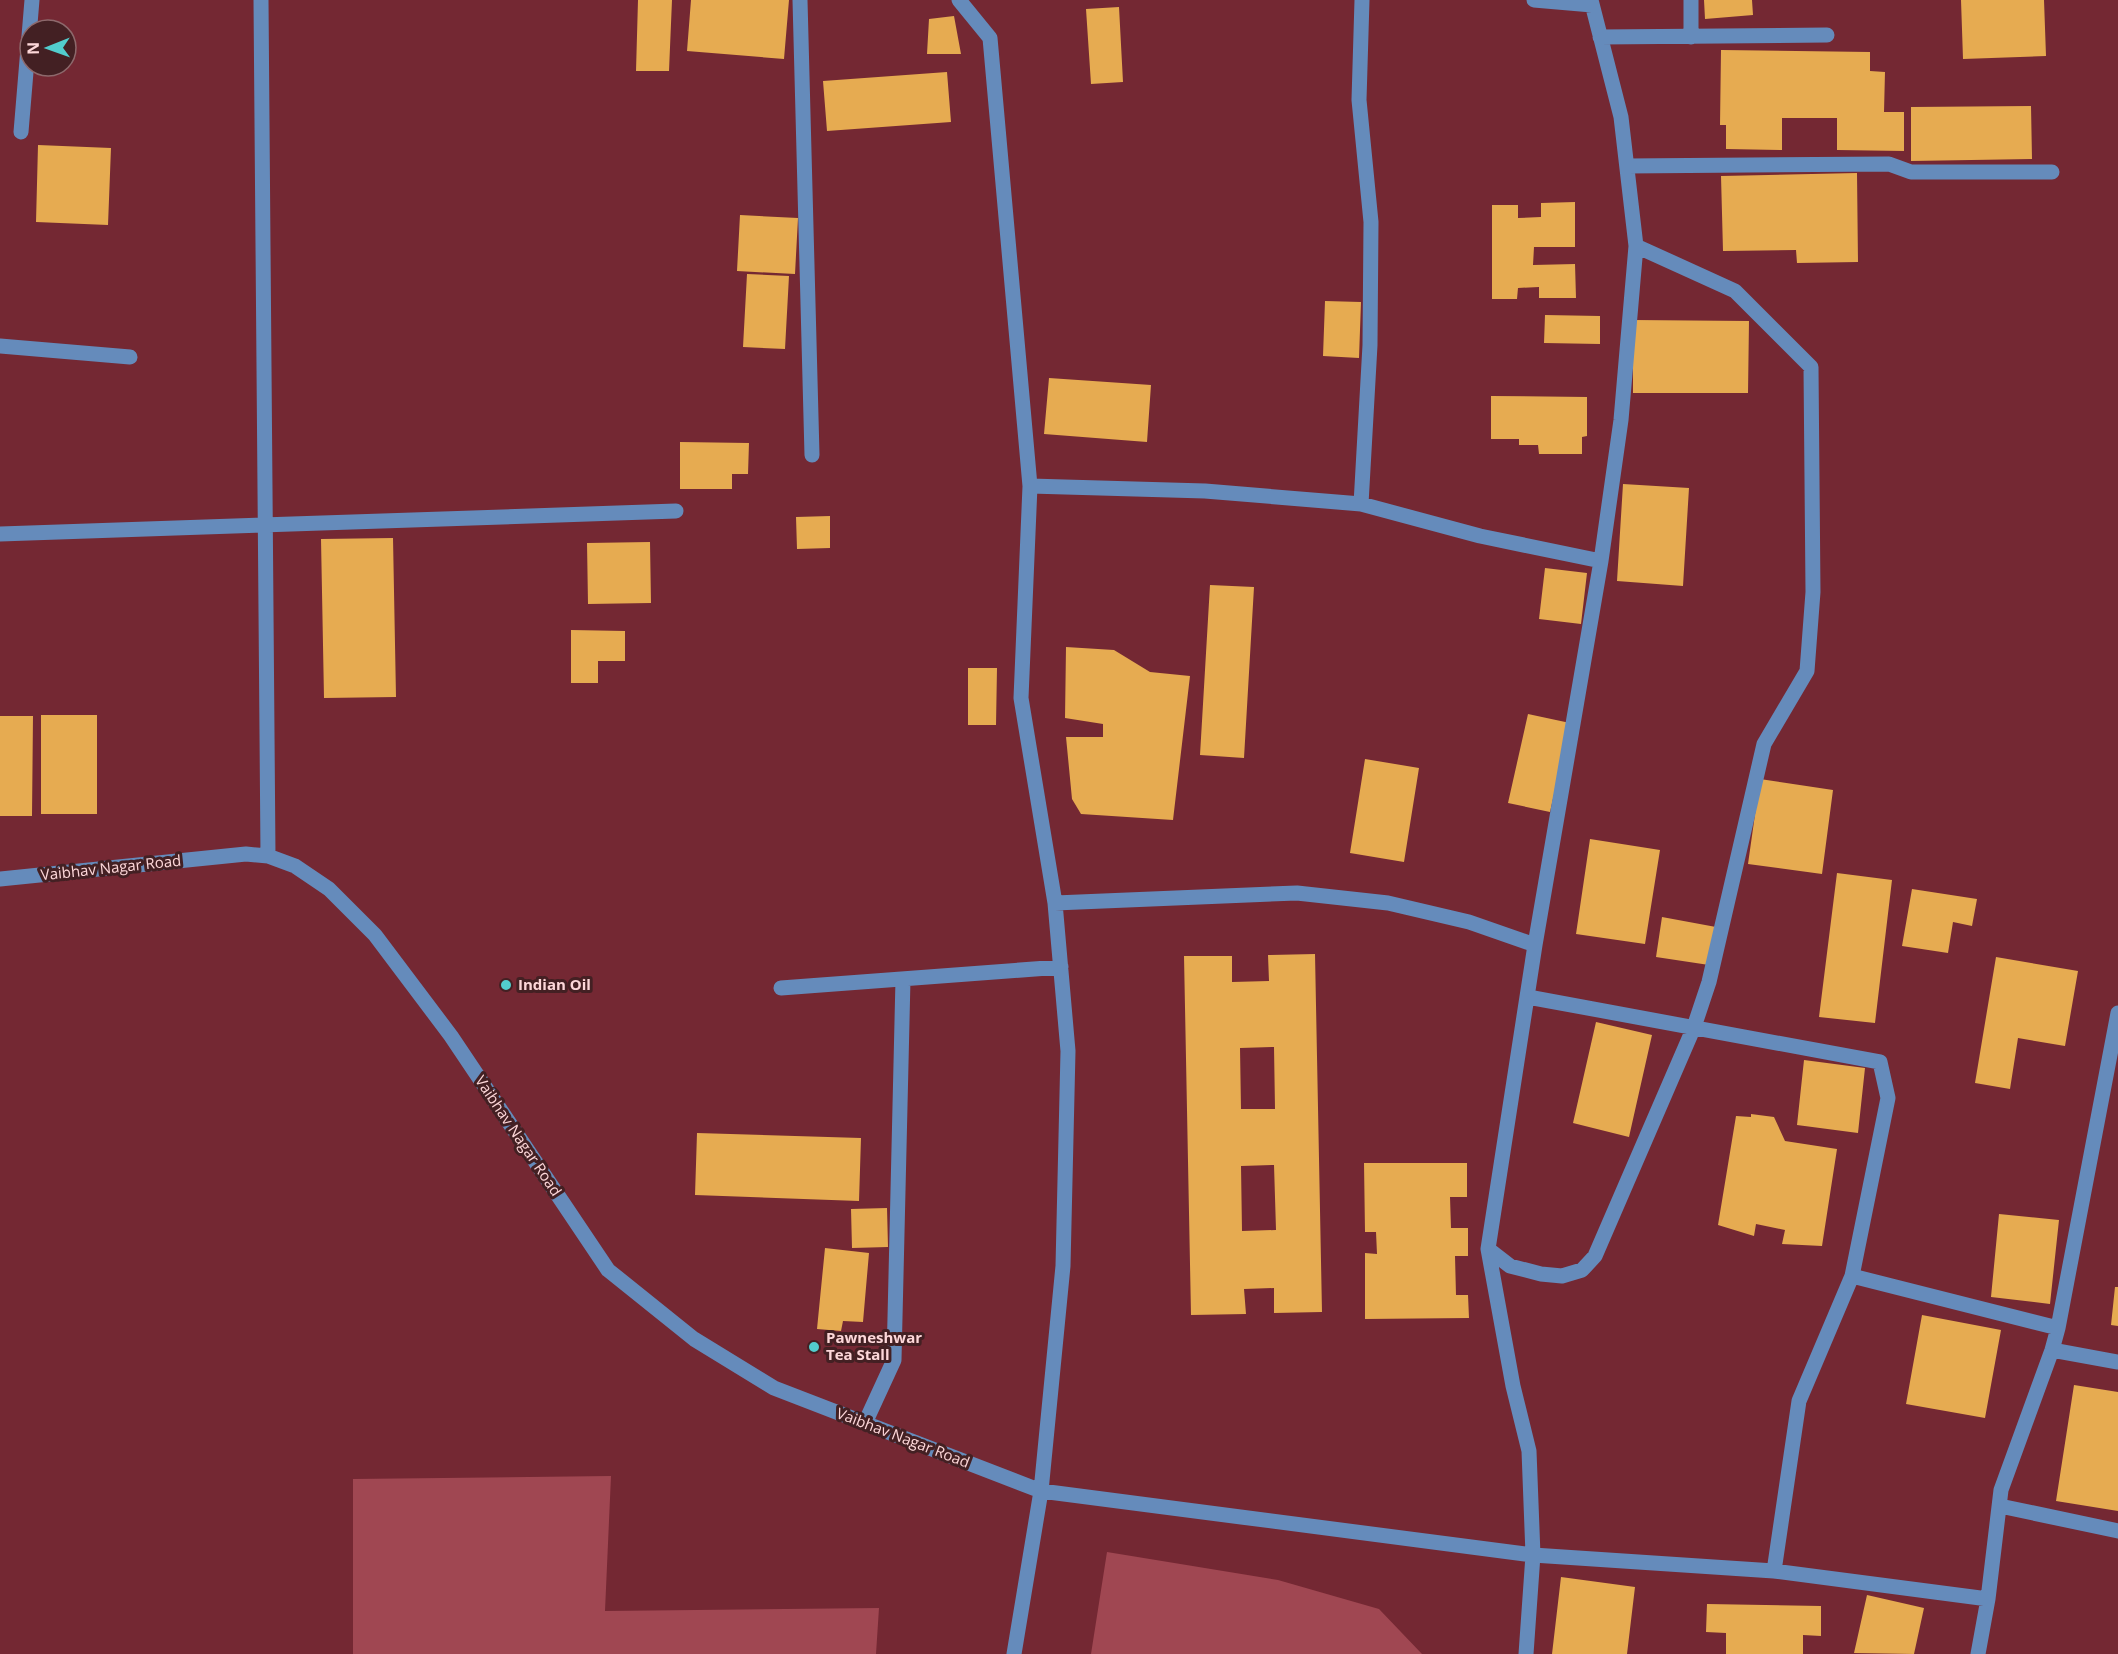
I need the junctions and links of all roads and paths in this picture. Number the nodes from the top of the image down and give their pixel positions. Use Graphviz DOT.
graph roads {
  1 [pos="32,0"];
  2 [pos="261,0"];
  3 [pos="800,0"];
  4 [pos="959,0"];
  5 [pos="1362,0"];
  6 [pos="1534,0"];
  7 [pos="1691,0"];
  8 [pos="1591,2"];
  9 [pos="1827,36"];
  10 [pos="1600,37"];
  11 [pos="1691,37"];
  12 [pos="21,132"];
  13 [pos="1627,166"];
  14 [pos="2052,172"];
  15 [pos="1636,246"];
  16 [pos="0,346"];
  17 [pos="130,357"];
  18 [pos="812,455"];
  19 [pos="1030,486"];
  20 [pos="1362,504"];
  21 [pos="676,511"];
  22 [pos="264,526"];
  23 [pos="0,534"];
  24 [pos="1601,561"];
  25 [pos="268,856"];
  26 [pos="0,879"];
  27 [pos="1055,903"];
  28 [pos="1535,945"];
  29 [pos="1061,967"];
  30 [pos="903,979"];
  31 [pos="781,988"];
  32 [pos="1528,997"];
  33 [pos="2117,1020"];
  34 [pos="1694,1027"];
  35 [pos="1488,1249"];
  36 [pos="1852,1276"];
  37 [pos="2058,1328"];
  38 [pos="2052,1350"];
  39 [pos="2118,1362"];
  40 [pos="865,1423"];
  41 [pos="1041,1491"];
  42 [pos="2000,1506"];
  43 [pos="2118,1531"];
  44 [pos="1533,1555"];
  45 [pos="1774,1571"];
  46 [pos="1988,1599"];
  47 [pos="1014,1654"];
  48 [pos="1526,1654"];
  49 [pos="1978,1654"];
  1 -- 12 [label="street"];
  2 -- 22 [label="street"];
  3 -- 18 [label="street"];
  4 -- 19 [label="street"];
  5 -- 20 [label="street"];
  6 -- 8 [label="street"];
  7 -- 11 [label="street"];
  8 -- 10 [label="street"];
  9 -- 11 [label="street"];
  10 -- 11 [label="street"];
  10 -- 13 [label="street"];
  13 -- 14 [label="street"];
  13 -- 15 [label="street"];
  15 -- 24 [label="street"];
  15 -- 34 [label="street"];
  16 -- 17 [label="street"];
  19 -- 20 [label="street"];
  19 -- 27 [label="street"];
  20 -- 24 [label="street"];
  21 -- 22 [label="street"];
  22 -- 23 [label="street"];
  22 -- 25 [label="street"];
  24 -- 28 [label="street"];
  25 -- 26 [label="street, Vaibhav Nagar Road"];
  25 -- 40 [label="street, Vaibhav Nagar Road"];
  27 -- 28 [label="street"];
  27 -- 29 [label="street"];
  28 -- 32 [label="street"];
  29 -- 30 [label="street"];
  29 -- 41 [label="street"];
  30 -- 31 [label="street"];
  30 -- 40 [label="street"];
  32 -- 34 [label="street"];
  32 -- 35 [label="street"];
  33 -- 37 [label="street"];
  34 -- 35 [label="street"];
  34 -- 36 [label="street"];
  35 -- 44 [label="street"];
  36 -- 37 [label="street"];
  36 -- 45 [label="street"];
  37 -- 38 [label="street"];
  38 -- 39 [label="street"];
  38 -- 42 [label="street"];
  40 -- 41 [label="street, Vaibhav Nagar Road"];
  41 -- 44 [label="street, Vaibhav Nagar Road"];
  41 -- 47 [label="street"];
  42 -- 43 [label="street"];
  42 -- 46 [label="street"];
  44 -- 45 [label="street, Vaibhav Nagar Road"];
  44 -- 48 [label="street"];
  45 -- 46 [label="street, Vaibhav Nagar Road"];
  46 -- 49 [label="street"];
}
